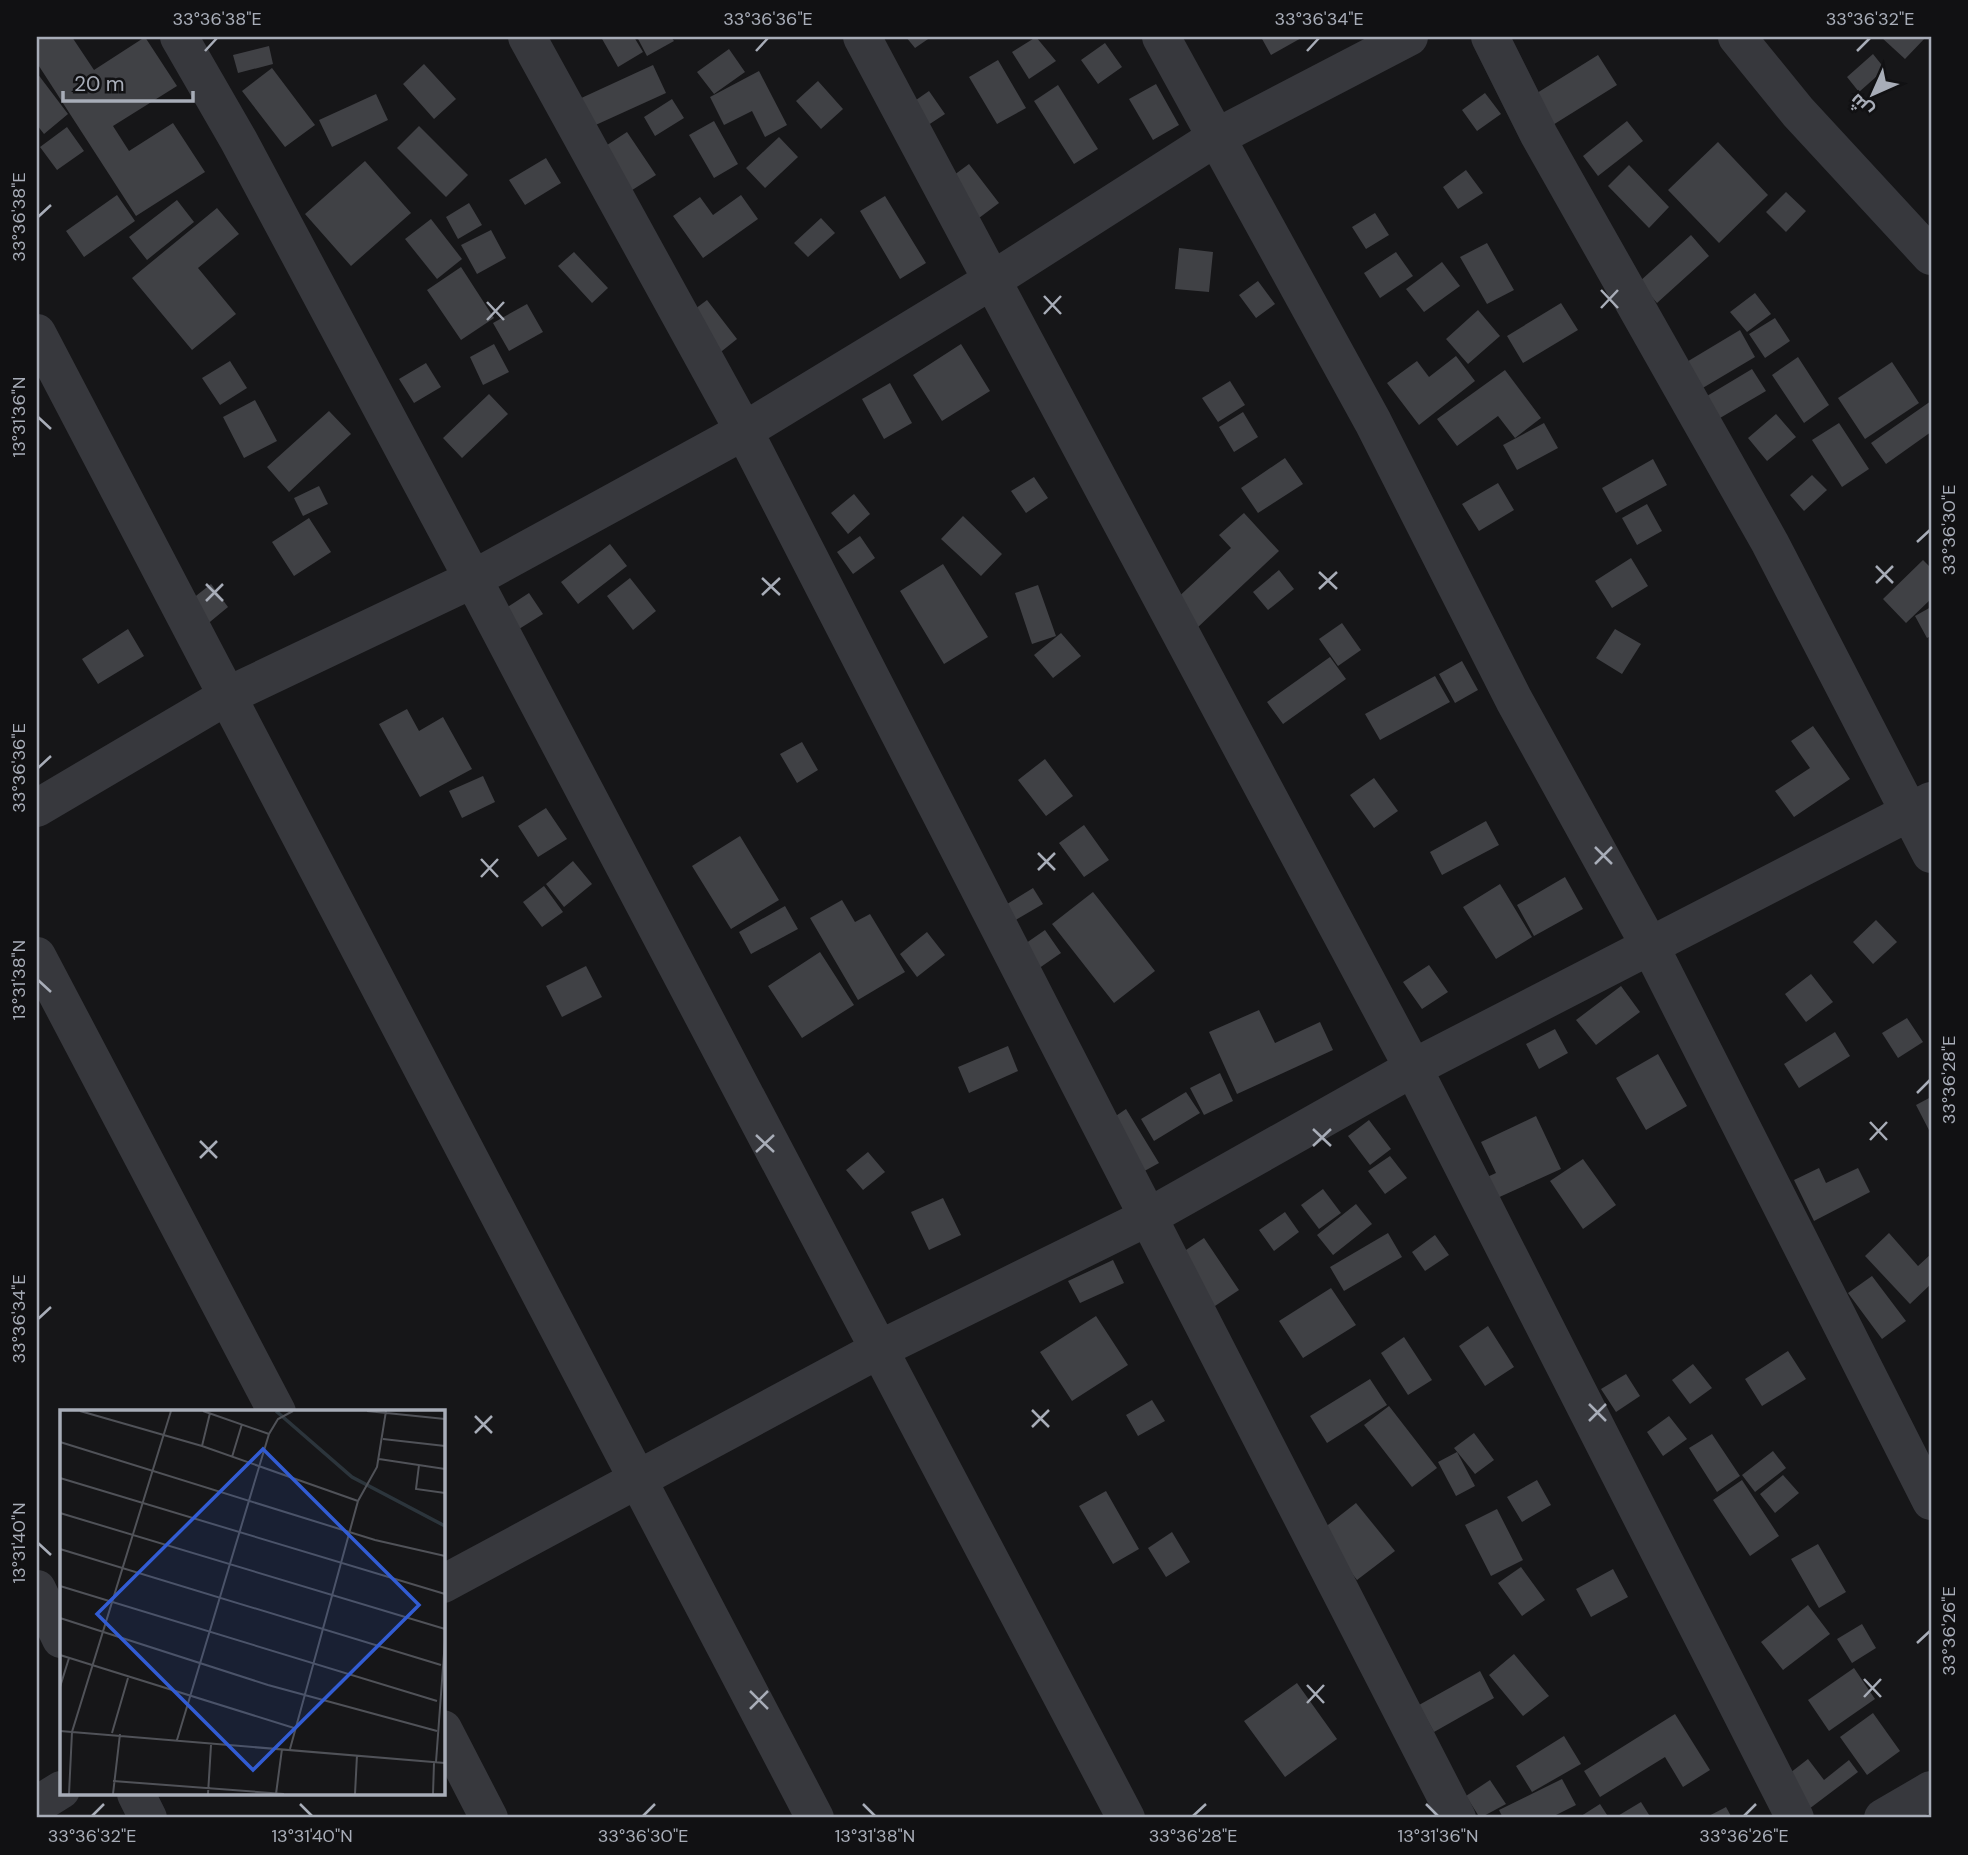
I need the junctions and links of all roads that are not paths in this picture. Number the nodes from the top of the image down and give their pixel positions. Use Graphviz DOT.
graph roads {
  1 [pos="179,37"];
  2 [pos="527,37"];
  3 [pos="862,37"];
  4 [pos="1161,37"];
  5 [pos="1409,37"];
  6 [pos="1490,37"];
  7 [pos="1737,37"];
  8 [pos="1215,138"];
  9 [pos="1931,256"];
  10 [pos="994,279"];
  11 [pos="37,333"];
  12 [pos="744,430"];
  13 [pos="473,579"];
  14 [pos="227,696"];
  15 [pos="1921,806"];
  16 [pos="37,808"];
  17 [pos="1931,854"];
  18 [pos="1651,948"];
  19 [pos="37,956"];
  20 [pos="1413,1068"];
  21 [pos="1150,1216"];
  22 [pos="878,1350"];
  23 [pos="276,1410"];
  24 [pos="638,1481"];
  25 [pos="1931,1500"];
  26 [pos="444,1583"];
  27 [pos="37,1590"];
  28 [pos="60,1637"];
  29 [pos="444,1731"];
  30 [pos="1931,1790"];
  31 [pos="60,1791"];
  32 [pos="137,1796"];
  33 [pos="37,1805"];
  34 [pos="148,1818"];
  35 [pos="489,1818"];
  36 [pos="815,1818"];
  37 [pos="1126,1818"];
  38 [pos="1457,1818"];
  39 [pos="1795,1818"];
  40 [pos="1882,1818"];
  1 -- 13 [label="street"];
  2 -- 12 [label="street"];
  3 -- 10 [label="street"];
  4 -- 8 [label="street"];
  5 -- 8 [label="street"];
  6 -- 15 [label="street"];
  7 -- 9 [label="street"];
  8 -- 10 [label="street"];
  8 -- 18 [label="street"];
  10 -- 12 [label="street"];
  10 -- 20 [label="street"];
  11 -- 14 [label="street"];
  12 -- 13 [label="street"];
  12 -- 21 [label="street"];
  13 -- 14 [label="street"];
  13 -- 22 [label="street"];
  14 -- 16 [label="street"];
  14 -- 24 [label="street"];
  15 -- 17 [label="street"];
  15 -- 18 [label="street"];
  18 -- 20 [label="street"];
  18 -- 25 [label="street"];
  19 -- 23 [label="street"];
  20 -- 21 [label="street"];
  20 -- 39 [label="street"];
  21 -- 22 [label="street"];
  21 -- 38 [label="street"];
  22 -- 24 [label="street"];
  22 -- 37 [label="street"];
  24 -- 26 [label="street"];
  24 -- 36 [label="street"];
  27 -- 28 [label="street"];
  29 -- 35 [label="street"];
  30 -- 40 [label="street"];
  31 -- 33 [label="street"];
  32 -- 34 [label="street"];
}
